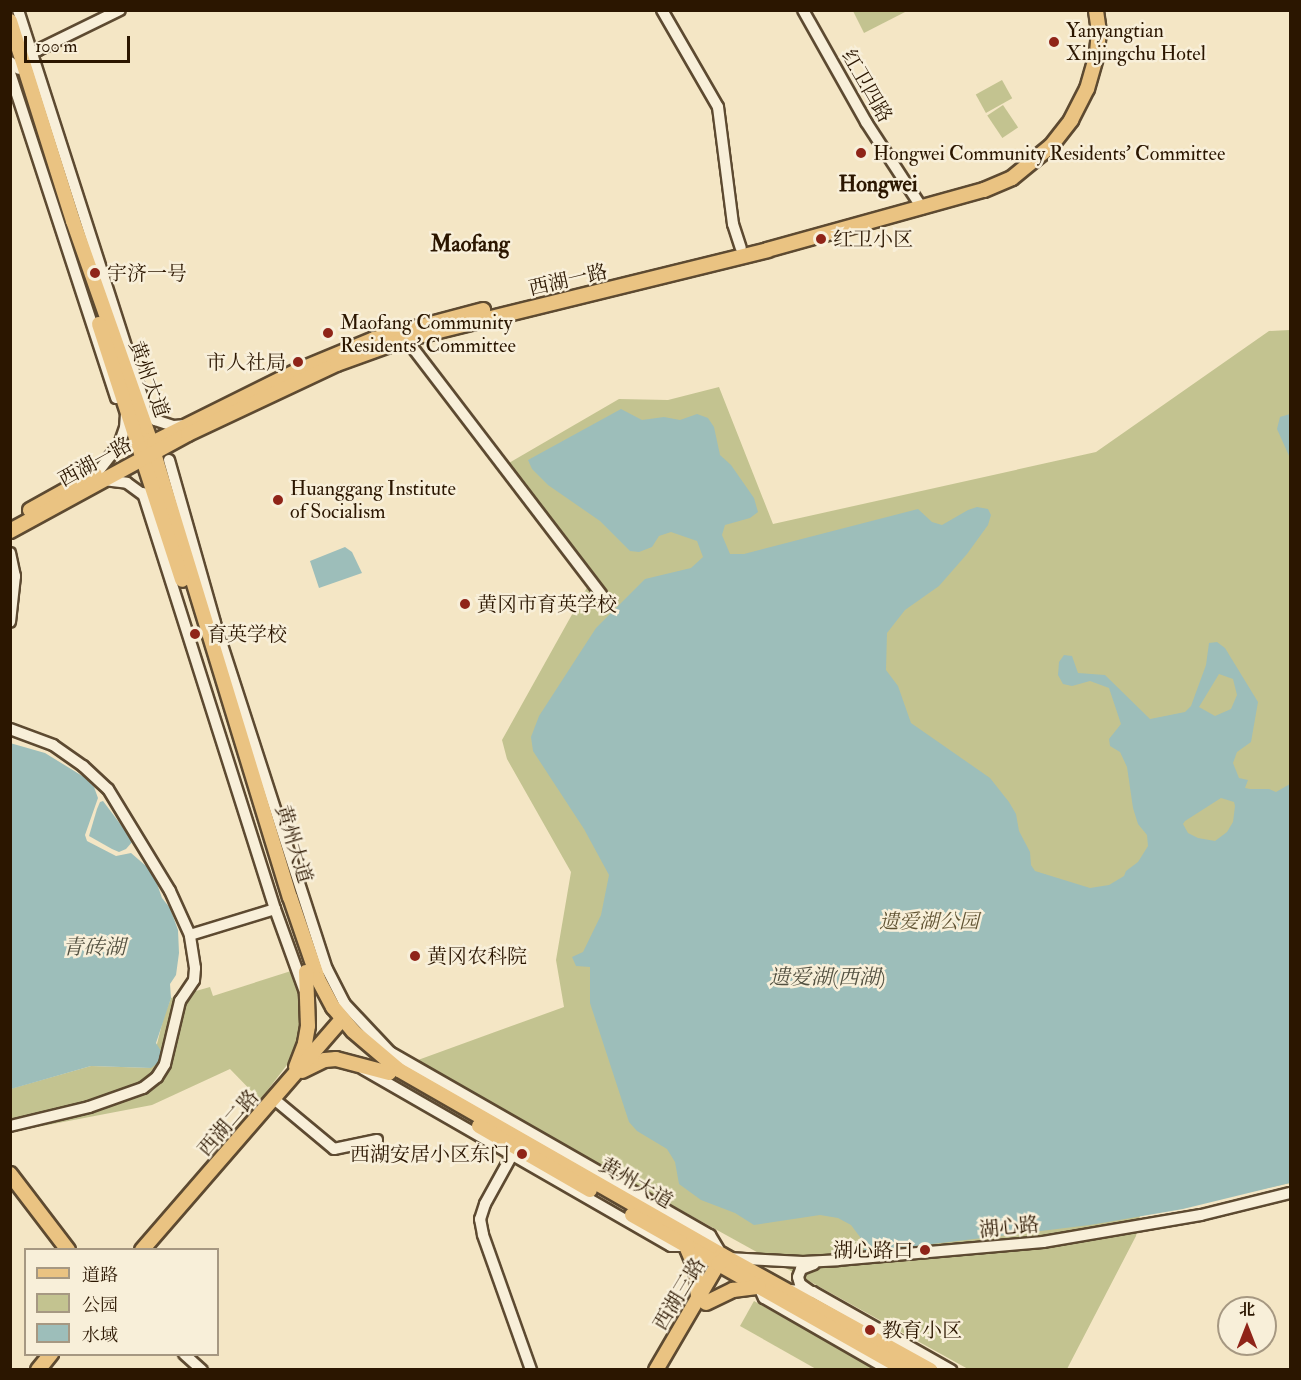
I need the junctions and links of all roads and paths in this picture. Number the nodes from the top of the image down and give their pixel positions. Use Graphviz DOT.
graph roads {
  1 [pos="18,10"];
  2 [pos="120,10"];
  3 [pos="662,10"];
  4 [pos="804,10"];
  5 [pos="1088,10"];
  6 [pos="1096,10"];
  7 [pos="10,21"];
  8 [pos="10,42"];
  9 [pos="1093,50"];
  10 [pos="19,62"];
  11 [pos="920,204"];
  12 [pos="741,248"];
  13 [pos="406,339"];
  14 [pos="131,404"];
  15 [pos="147,414"];
  16 [pos="125,423"];
  17 [pos="187,430"];
  18 [pos="147,451"];
  19 [pos="169,460"];
  20 [pos="100,476"];
  21 [pos="165,493"];
  22 [pos="143,494"];
  23 [pos="160,512"];
  24 [pos="10,521"];
  25 [pos="10,531"];
  26 [pos="10,553"];
  27 [pos="601,594"];
  28 [pos="10,622"];
  29 [pos="10,729"];
  30 [pos="275,909"];
  31 [pos="190,935"];
  32 [pos="306,972"];
  33 [pos="307,998"];
  34 [pos="339,1023"];
  35 [pos="353,1063"];
  36 [pos="389,1073"];
  37 [pos="292,1077"];
  38 [pos="274,1099"];
  39 [pos="10,1126"];
  40 [pos="377,1140"];
  41 [pos="512,1155"];
  42 [pos="10,1174"];
  43 [pos="1290,1193"];
  44 [pos="686,1246"];
  45 [pos="66,1248"];
  46 [pos="144,1248"];
  47 [pos="830,1261"];
  48 [pos="723,1262"];
  49 [pos="759,1287"];
  50 [pos="786,1290"];
  51 [pos="813,1292"];
  52 [pos="702,1301"];
  53 [pos="49,1356"];
  54 [pos="185,1356"];
  55 [pos="38,1370"];
  56 [pos="202,1370"];
  57 [pos="531,1370"];
  58 [pos="656,1370"];
  59 [pos="667,1370"];
  60 [pos="889,1370"];
  61 [pos="906,1370"];
  62 [pos="930,1370"];
  63 [pos="951,1370"];
  1 -- 10 [label="street"];
  2 -- 10 [label="street"];
  3 -- 12 [label="street"];
  4 -- 11 [label="street, 红卫四路"];
  5 -- 9 [label="main road"];
  6 -- 9 [label="main road"];
  7 -- 10 [label="main road, 黄州大道"];
  8 -- 10 [label="main road, 黄州大道"];
  9 -- 11 [label="main road, 西湖一路"];
  10 -- 14 [label="main road, 黄州大道"];
  10 -- 15 [label="street"];
  10 -- 16 [label="street"];
  11 -- 12 [label="main road, 西湖一路"];
  11 -- 13 [label="main road, 西湖一路"];
  12 -- 17 [label="main road, 西湖一路"];
  13 -- 17 [label="main road, 西湖一路"];
  13 -- 27 [label="street"];
  14 -- 15 [label="street"];
  14 -- 16 [label="street"];
  14 -- 18 [label="main road, 黄州大道"];
  15 -- 17 [label="street"];
  16 -- 20 [label="street"];
  17 -- 18 [label="main road, 西湖一路"];
  17 -- 19 [label="street"];
  18 -- 20 [label="main road, 西湖一路"];
  18 -- 21 [label="main road, 黄州大道"];
  18 -- 23 [label="main road, 黄州大道"];
  19 -- 21 [label="street"];
  19 -- 48 [label="street"];
  20 -- 22 [label="street"];
  20 -- 24 [label="main road, 西湖一路"];
  20 -- 25 [label="main road, 西湖一路"];
  21 -- 34 [label="main road, 黄州大道"];
  22 -- 23 [label="street"];
  22 -- 30 [label="street"];
  23 -- 32 [label="main road, 黄州大道"];
  26 -- 28 [label="street"];
  29 -- 31 [label="street"];
  30 -- 31 [label="street"];
  30 -- 33 [label="street"];
  31 -- 39 [label="street"];
  32 -- 33 [label="main road"];
  32 -- 34 [label="main road, 黄州大道"];
  33 -- 37 [label="main road"];
  34 -- 36 [label="main road, 黄州大道"];
  34 -- 37 [label="main road, 西湖二路"];
  34 -- 48 [label="main road, 黄州大道"];
  35 -- 36 [label="main road"];
  35 -- 37 [label="main road"];
  35 -- 41 [label="street"];
  36 -- 44 [label="main road, 黄州大道"];
  37 -- 38 [label="main road, 西湖二路"];
  38 -- 40 [label="street"];
  38 -- 46 [label="main road, 西湖二路"];
  41 -- 44 [label="street"];
  41 -- 57 [label="street"];
  42 -- 45 [label="main road"];
  43 -- 47 [label="street, 湖心路"];
  44 -- 48 [label="main road, 黄州大道"];
  44 -- 52 [label="main road"];
  47 -- 48 [label="street, 湖心路"];
  47 -- 51 [label="street"];
  48 -- 49 [label="main road, 黄州大道"];
  48 -- 50 [label="main road, 黄州大道"];
  48 -- 52 [label="main road, 西湖三路"];
  49 -- 52 [label="main road"];
  49 -- 60 [label="street"];
  49 -- 61 [label="main road, 黄州大道"];
  50 -- 51 [label="street"];
  50 -- 62 [label="main road, 黄州大道"];
  51 -- 63 [label="street"];
  52 -- 58 [label="main road, 西湖三路"];
  52 -- 59 [label="main road, 西湖三路"];
  53 -- 55 [label="main road"];
  54 -- 56 [label="street"];
}
